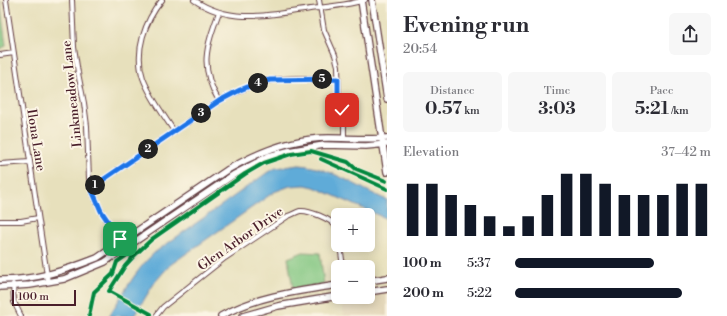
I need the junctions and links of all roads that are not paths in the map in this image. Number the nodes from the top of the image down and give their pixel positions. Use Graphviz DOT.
graph roads {
  1 [pos="6,0"];
  2 [pos="72,0"];
  3 [pos="162,0"];
  4 [pos="194,0"];
  5 [pos="319,0"];
  6 [pos="362,0"];
  7 [pos="372,0"];
  8 [pos="320,8"];
  9 [pos="218,12"];
  10 [pos="378,43"];
  11 [pos="368,45"];
  12 [pos="14,53"];
  13 [pos="0,54"];
  14 [pos="338,79"];
  15 [pos="387,99"];
  16 [pos="219,101"];
  17 [pos="174,131"];
  18 [pos="344,139"];
  19 [pos="385,141"];
  20 [pos="30,162"];
  21 [pos="0,164"];
  22 [pos="387,172"];
  23 [pos="91,188"];
  24 [pos="38,218"];
  25 [pos="0,221"];
  26 [pos="331,223"];
  27 [pos="122,242"];
  28 [pos="127,247"];
  29 [pos="47,276"];
  30 [pos="387,278"];
  31 [pos="0,280"];
  32 [pos="13,280"];
  33 [pos="375,280"];
  34 [pos="48,282"];
  35 [pos="331,286"];
  36 [pos="0,287"];
  37 [pos="13,287"];
  38 [pos="387,288"];
  39 [pos="375,291"];
  40 [pos="331,297"];
  41 [pos="231,311"];
  42 [pos="21,316"];
  43 [pos="156,316"];
  44 [pos="221,316"];
  45 [pos="238,316"];
  46 [pos="243,316"];
  1 -- 12 [label="street, Ilona Lane"];
  2 -- 23 [label="street, Linkmeadow Lane"];
  3 -- 17 [label="street"];
  4 -- 9 [label="street"];
  5 -- 8 [label="street"];
  6 -- 8 [label="street"];
  6 -- 11 [label="main road"];
  7 -- 10 [label="main road"];
  8 -- 9 [label="street"];
  8 -- 14 [label="street"];
  9 -- 16 [label="street"];
  10 -- 11 [label="main road"];
  10 -- 15 [label="main road"];
  11 -- 19 [label="main road"];
  12 -- 13 [label="street"];
  12 -- 20 [label="street, Ilona Lane"];
  14 -- 16 [label="street"];
  14 -- 18 [label="street"];
  16 -- 17 [label="street"];
  17 -- 23 [label="street"];
  18 -- 19 [label="main road"];
  18 -- 27 [label="main road"];
  19 -- 22 [label="main road"];
  19 -- 28 [label="main road"];
  20 -- 21 [label="street"];
  20 -- 24 [label="street, Ilona Lane"];
  23 -- 27 [label="street, Linkmeadow Lane"];
  24 -- 25 [label="street"];
  24 -- 29 [label="street, Ilona Lane"];
  26 -- 43 [label="street, Glen Arbor Drive"];
  27 -- 28 [label="street, Linkmeadow Lane"];
  27 -- 29 [label="main road"];
  28 -- 34 [label="main road"];
  29 -- 32 [label="main road"];
  29 -- 34 [label="street, Ilona Lane"];
  30 -- 33 [label="main road"];
  31 -- 32 [label="main road"];
  32 -- 37 [label="street"];
  34 -- 37 [label="main road"];
  35 -- 41 [label="main road"];
  36 -- 37 [label="main road"];
  37 -- 42 [label="street"];
  38 -- 39 [label="main road"];
  40 -- 46 [label="main road"];
  41 -- 44 [label="main road"];
  41 -- 45 [label="main road"];
}
